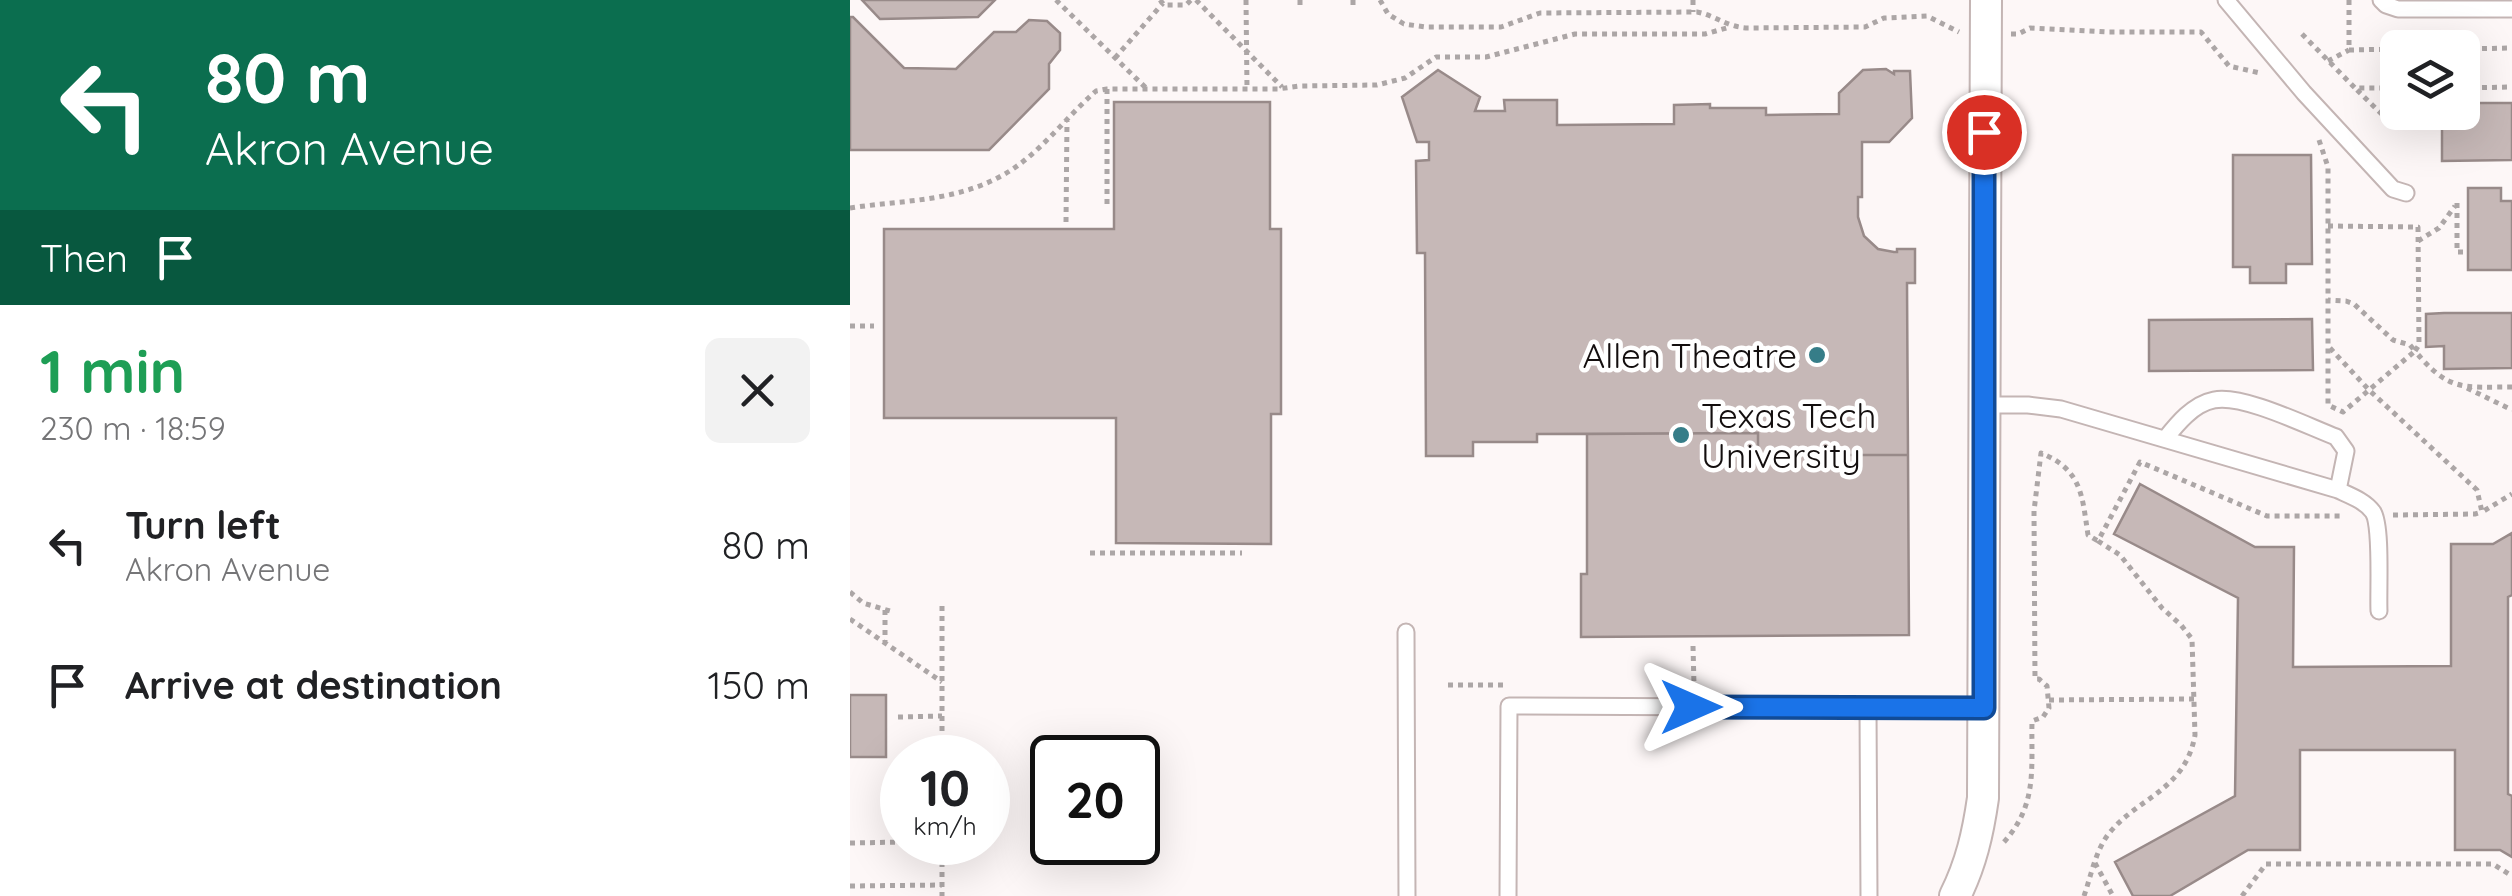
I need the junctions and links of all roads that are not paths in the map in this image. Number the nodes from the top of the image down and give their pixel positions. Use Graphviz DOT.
graph roads {
  1 [pos="1986,0"];
  2 [pos="2226,0"];
  3 [pos="2381,0"];
  4 [pos="2512,9"];
  5 [pos="2406,193"];
  6 [pos="1985,404"];
  7 [pos="2165,439"];
  8 [pos="2338,490"];
  9 [pos="2378,611"];
  10 [pos="1406,632"];
  11 [pos="1868,708"];
  12 [pos="1984,708"];
  13 [pos="1407,896"];
  14 [pos="1508,896"];
  15 [pos="1869,896"];
  16 [pos="1954,896"];
  1 -- 6 [label="street"];
  2 -- 5 [label="lane"];
  3 -- 4 [label="lane"];
  6 -- 7 [label="lane"];
  6 -- 12 [label="street"];
  7 -- 8 [label="lane"];
  7 -- 8 [label="lane"];
  8 -- 9 [label="lane"];
  10 -- 13 [label="lane"];
  11 -- 12 [label="lane"];
  11 -- 14 [label="lane"];
  11 -- 15 [label="lane"];
  12 -- 16 [label="street"];
}
